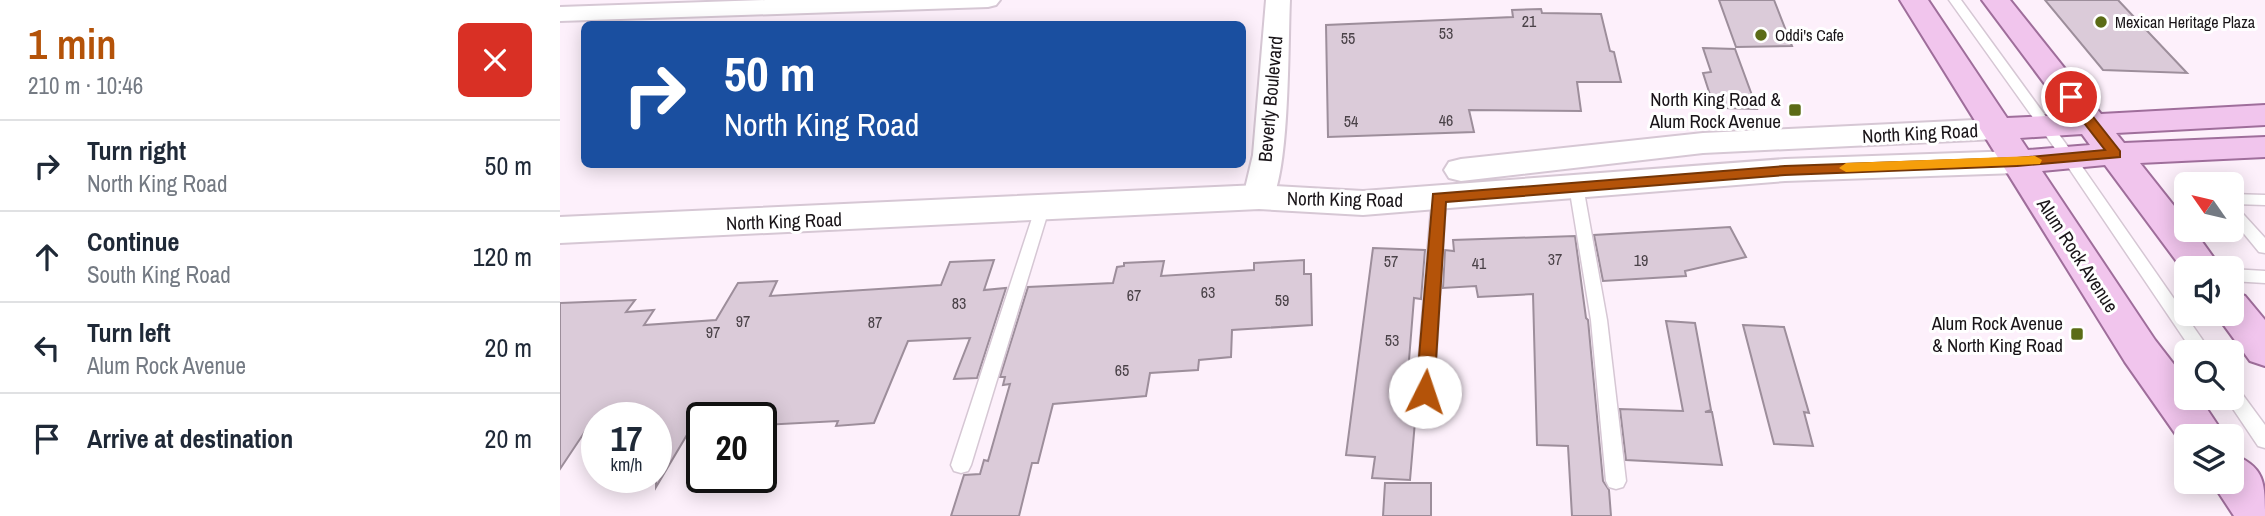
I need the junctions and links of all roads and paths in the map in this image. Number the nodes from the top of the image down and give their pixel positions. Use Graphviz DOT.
graph roads {
  1 [pos="988,0"];
  2 [pos="1278,0"];
  3 [pos="1914,0"];
  4 [pos="1955,0"];
  5 [pos="1996,0"];
  6 [pos="566,11"];
  7 [pos="2265,115"];
  8 [pos="2092,125"];
  9 [pos="2047,127"];
  10 [pos="1996,129"];
  11 [pos="2265,147"];
  12 [pos="2115,154"];
  13 [pos="2069,158"];
  14 [pos="2017,162"];
  15 [pos="1576,186"];
  16 [pos="1259,197"];
  17 [pos="1439,197"];
  18 [pos="2244,199"];
  19 [pos="2265,200"];
  20 [pos="1042,209"];
  21 [pos="2244,223"];
  22 [pos="560,230"];
  23 [pos="2265,248"];
  24 [pos="2193,256"];
  25 [pos="2244,276"];
  26 [pos="2265,277"];
  27 [pos="2244,323"];
  28 [pos="2194,340"];
  29 [pos="2265,350"];
  30 [pos="1425,392"];
  31 [pos="2243,410"];
  32 [pos="2193,424"];
  33 [pos="2265,440"];
  34 [pos="961,466"];
  35 [pos="1616,481"];
  36 [pos="2244,491"];
  37 [pos="2263,516"];
  1 -- 6 [label="street"];
  2 -- 16 [label="street, Beverly Boulevard"];
  3 -- 10 [label="main road, Alum Rock Avenue"];
  4 -- 9 [label="lane"];
  5 -- 8 [label="main road"];
  7 -- 8 [label="main road"];
  8 -- 9 [label="main road"];
  8 -- 12 [label="main road"];
  9 -- 10 [label="main road"];
  9 -- 13 [label="lane"];
  10 -- 14 [label="main road, Alum Rock Avenue"];
  10 -- 16 [label="main road, North King Road"];
  11 -- 12 [label="main road"];
  12 -- 13 [label="main road"];
  12 -- 24 [label="main road"];
  13 -- 14 [label="main road"];
  13 -- 28 [label="lane"];
  14 -- 15 [label="main road, North King Road"];
  14 -- 32 [label="main road, Alum Rock Avenue"];
  15 -- 17 [label="main road, North King Road"];
  15 -- 35 [label="lane"];
  16 -- 17 [label="main road, North King Road"];
  16 -- 20 [label="main road, North King Road"];
  17 -- 30 [label="lane"];
  18 -- 19 [label="lane"];
  20 -- 22 [label="main road, North King Road"];
  20 -- 34 [label="lane"];
  21 -- 23 [label="lane"];
  25 -- 26 [label="lane"];
  27 -- 29 [label="main road"];
  31 -- 33 [label="lane"];
  36 -- 37 [label="main road"];
}
